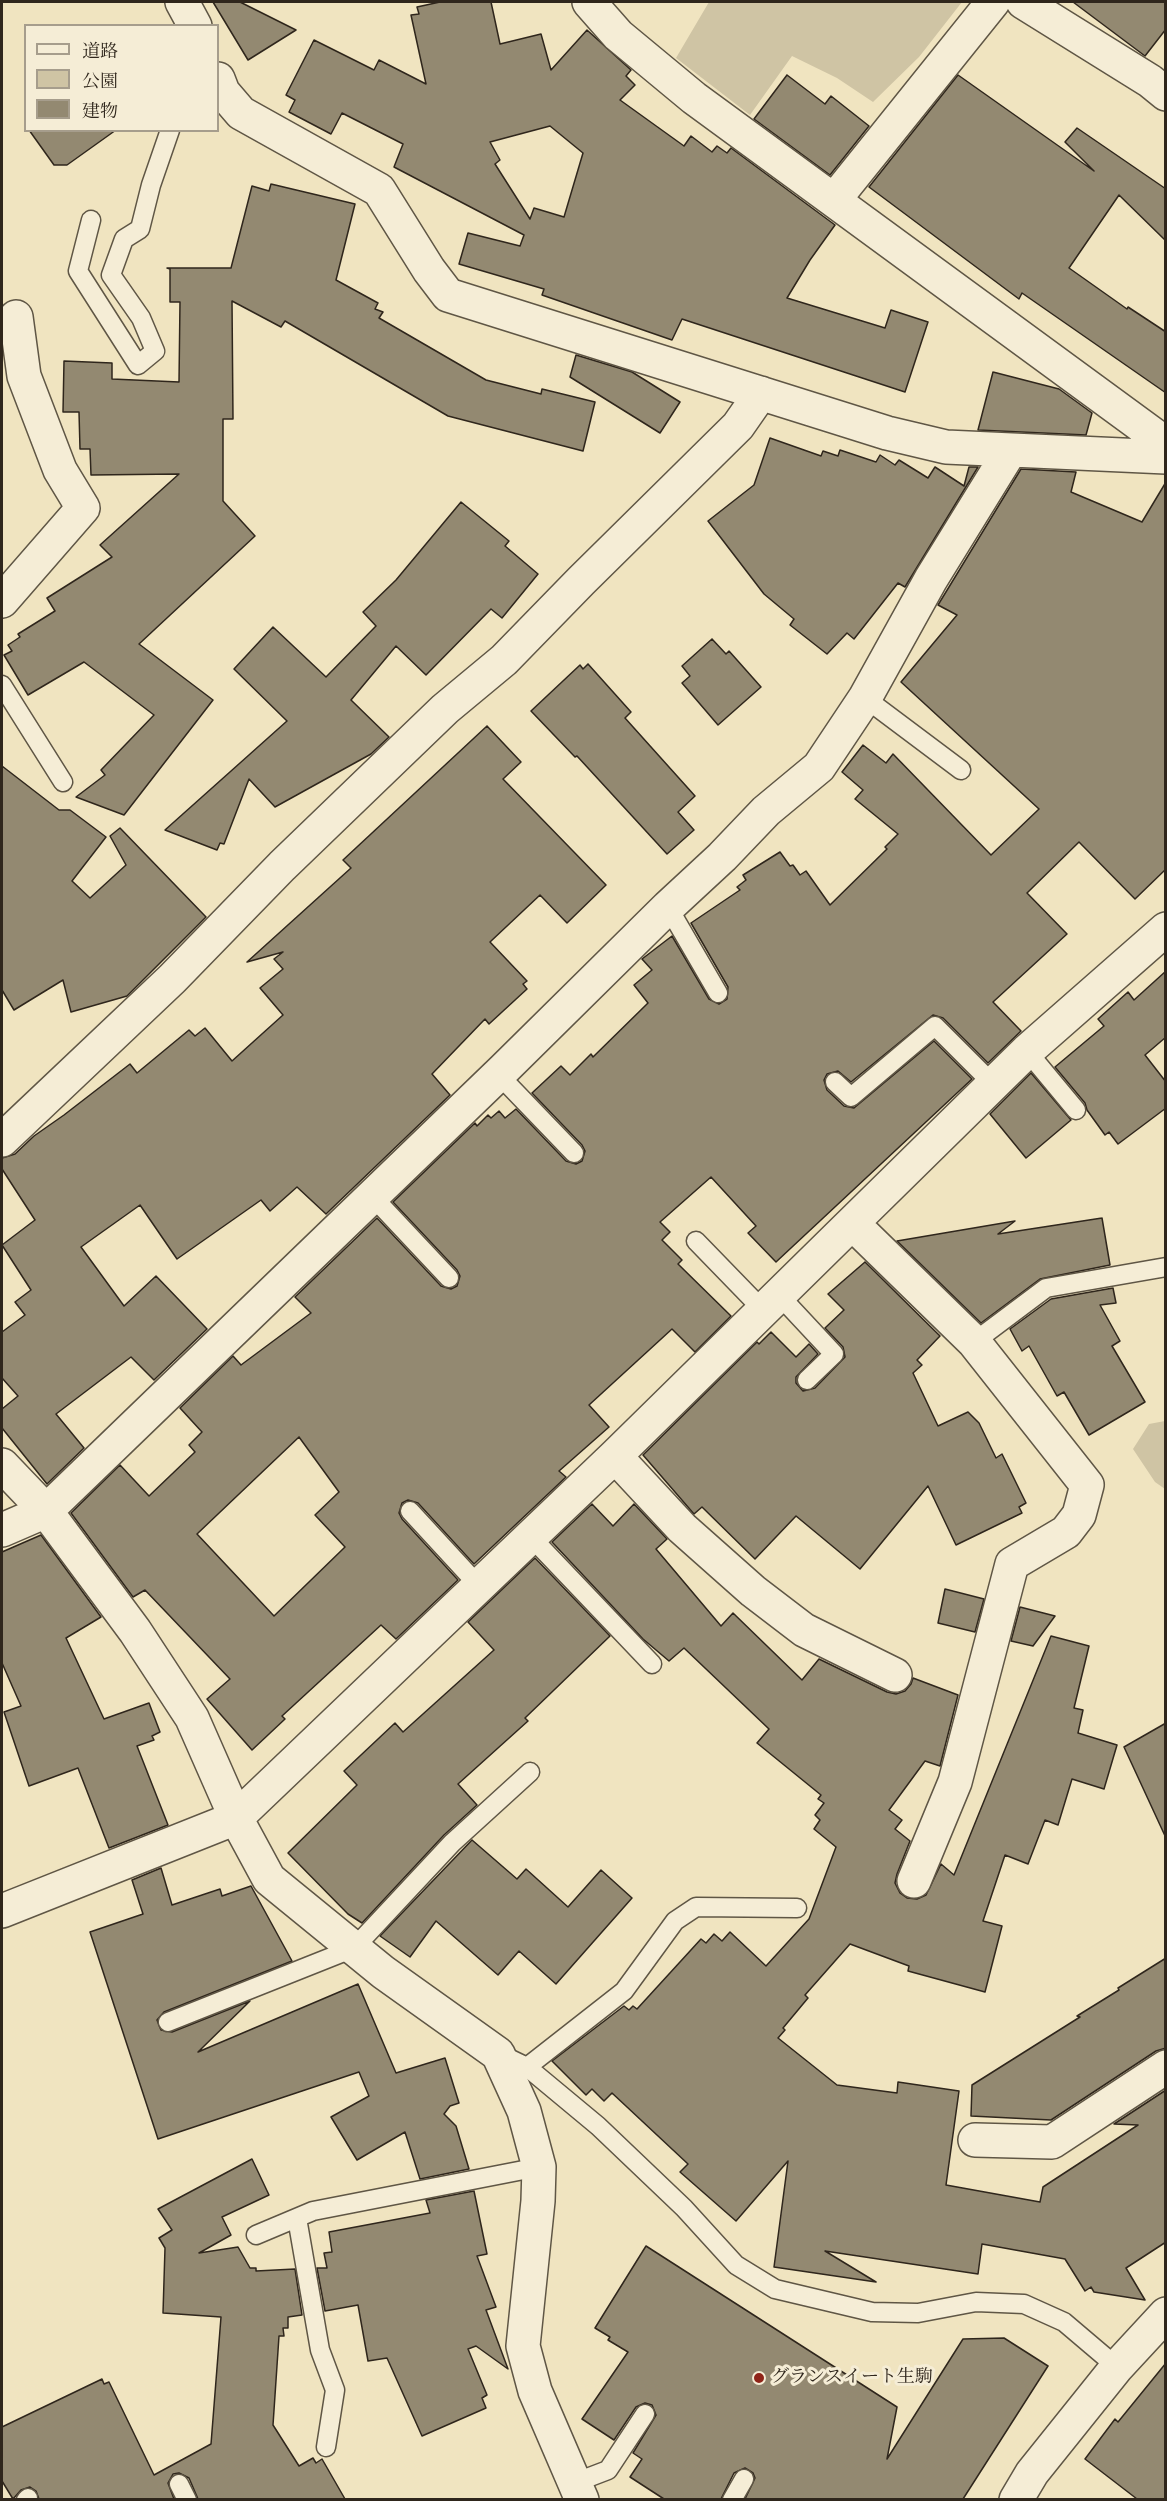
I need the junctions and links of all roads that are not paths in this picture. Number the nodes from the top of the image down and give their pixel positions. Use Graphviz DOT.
graph roads {
  1 [pos="182,2"];
  2 [pos="590,2"];
  3 [pos="993,2"];
  4 [pos="1023,2"];
  5 [pos="194,24"];
  6 [pos="1160,80"];
  7 [pos="219,82"];
  8 [pos="169,132"];
  9 [pos="834,200"];
  10 [pos="91,220"];
  11 [pos="16,317"];
  12 [pos="761,393"];
  13 [pos="1010,451"];
  14 [pos="1166,451"];
  15 [pos="1166,457"];
  16 [pos="2,601"];
  17 [pos="2,685"];
  18 [pos="865,698"];
  19 [pos="962,770"];
  20 [pos="63,782"];
  21 [pos="668,907"];
  22 [pos="1164,934"];
  23 [pos="717,993"];
  24 [pos="1027,1051"];
  25 [pos="498,1074"];
  26 [pos="835,1082"];
  27 [pos="994,1085"];
  28 [pos="1076,1110"];
  29 [pos="2,1140"];
  30 [pos="574,1153"];
  31 [pos="372,1196"];
  32 [pos="852,1223"];
  33 [pos="696,1241"];
  34 [pos="1166,1267"];
  35 [pos="449,1278"];
  36 [pos="770,1302"];
  37 [pos="974,1342"];
  38 [pos="807,1380"];
  39 [pos="615,1456"];
  40 [pos="2,1465"];
  41 [pos="46,1511"];
  42 [pos="410,1511"];
  43 [pos="2,1530"];
  44 [pos="531,1537"];
  45 [pos="479,1586"];
  46 [pos="652,1664"];
  47 [pos="895,1675"];
  48 [pos="530,1772"];
  49 [pos="236,1818"];
  50 [pos="914,1881"];
  51 [pos="797,1908"];
  52 [pos="2,1911"];
  53 [pos="354,1948"];
  54 [pos="168,2022"];
  55 [pos="498,2054"];
  56 [pos="527,2067"];
  57 [pos="1166,2067"];
  58 [pos="975,2140"];
  59 [pos="539,2167"];
  60 [pos="297,2218"];
  61 [pos="256,2235"];
  62 [pos="1166,2314"];
  63 [pos="1117,2367"];
  64 [pos="645,2414"];
  65 [pos="326,2447"];
  66 [pos="744,2479"];
  67 [pos="578,2491"];
  68 [pos="732,2499"];
  69 [pos="1016,2499"];
  1 -- 5 [label="street"];
  2 -- 9 [label="street"];
  3 -- 9 [label="street"];
  4 -- 6 [label="street"];
  7 -- 12 [label="street"];
  8 -- 10 [label="lane"];
  9 -- 14 [label="street"];
  11 -- 16 [label="street"];
  12 -- 13 [label="street"];
  12 -- 29 [label="street"];
  13 -- 15 [label="street"];
  13 -- 18 [label="street"];
  17 -- 20 [label="lane"];
  18 -- 19 [label="lane"];
  18 -- 21 [label="street"];
  21 -- 23 [label="lane"];
  21 -- 25 [label="street"];
  22 -- 24 [label="street"];
  24 -- 27 [label="street"];
  24 -- 28 [label="lane"];
  25 -- 30 [label="lane"];
  25 -- 31 [label="street"];
  26 -- 27 [label="lane"];
  27 -- 32 [label="street"];
  31 -- 35 [label="lane"];
  31 -- 41 [label="street"];
  32 -- 36 [label="street"];
  32 -- 37 [label="street"];
  33 -- 36 [label="lane"];
  34 -- 37 [label="lane"];
  36 -- 38 [label="lane"];
  36 -- 39 [label="street"];
  37 -- 50 [label="street"];
  39 -- 44 [label="street"];
  39 -- 47 [label="street"];
  40 -- 41 [label="street"];
  41 -- 43 [label="street"];
  41 -- 49 [label="street"];
  42 -- 45 [label="lane"];
  44 -- 45 [label="street"];
  44 -- 46 [label="lane"];
  45 -- 49 [label="street"];
  48 -- 53 [label="lane"];
  49 -- 52 [label="street"];
  49 -- 53 [label="street"];
  51 -- 56 [label="lane"];
  53 -- 54 [label="lane"];
  53 -- 55 [label="street"];
  55 -- 56 [label="lane"];
  55 -- 59 [label="street"];
  56 -- 63 [label="lane"];
  57 -- 58 [label="street"];
  59 -- 60 [label="lane"];
  59 -- 67 [label="street"];
  60 -- 61 [label="lane"];
  60 -- 65 [label="lane"];
  62 -- 63 [label="street"];
  63 -- 69 [label="street"];
  64 -- 67 [label="lane"];
  66 -- 68 [label="lane"];
}
